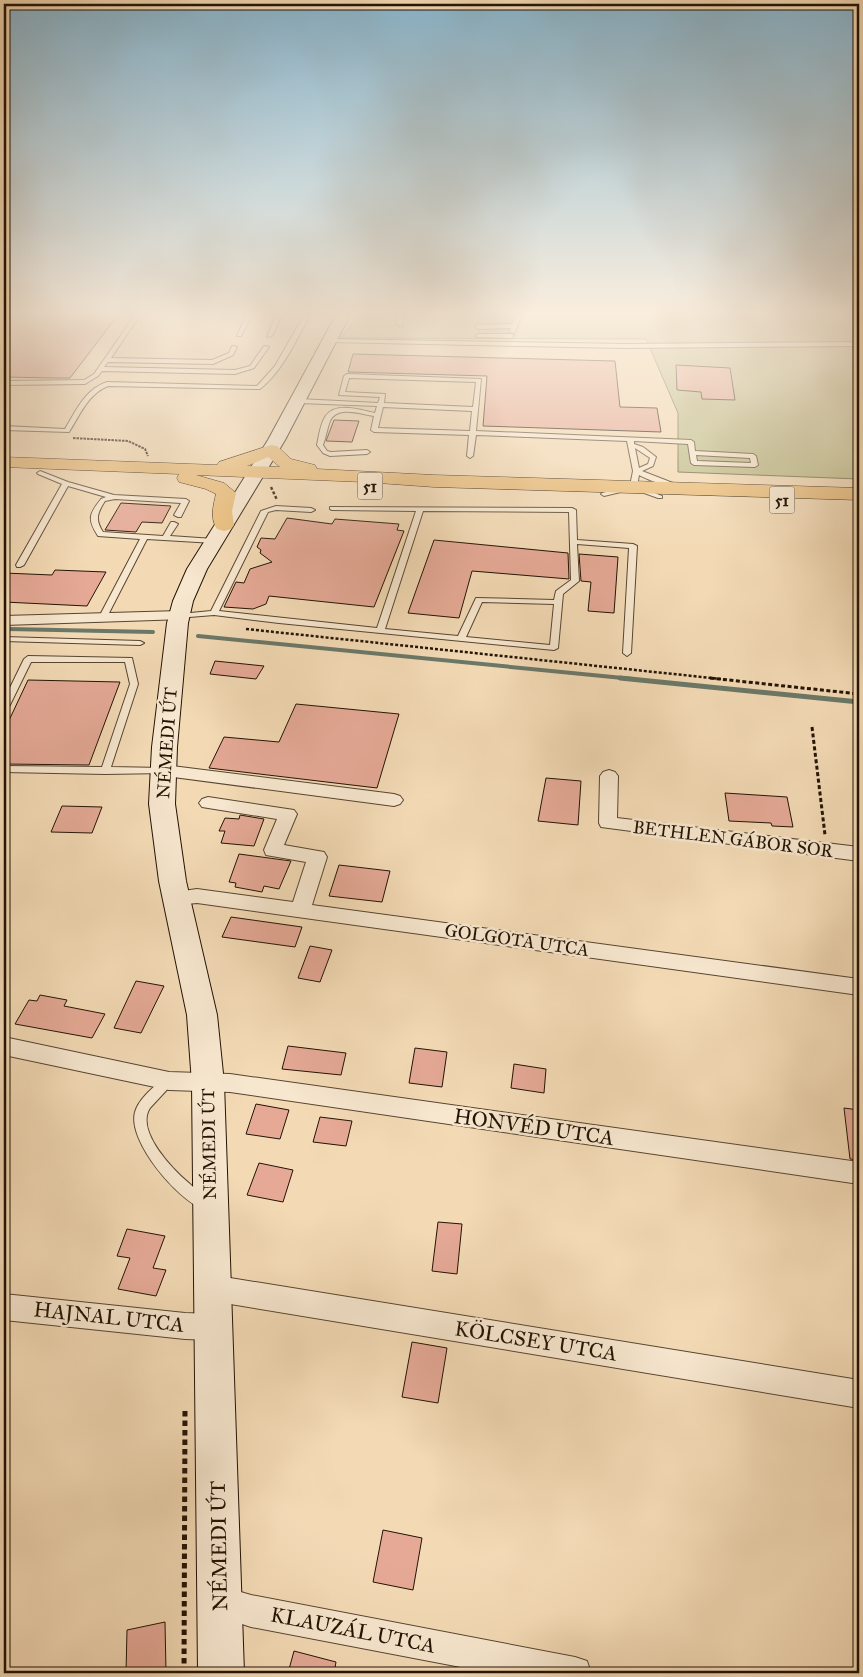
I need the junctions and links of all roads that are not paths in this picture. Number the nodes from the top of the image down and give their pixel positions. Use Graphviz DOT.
graph roads {
  1 [pos="92,393"];
  2 [pos="303,393"];
  3 [pos="341,393"];
  4 [pos="478,393"];
  5 [pos="299,401"];
  6 [pos="380,406"];
  7 [pos="476,409"];
  8 [pos="378,415"];
  9 [pos="4,428"];
  10 [pos="472,433"];
  11 [pos="631,442"];
  12 [pos="271,450"];
  13 [pos="367,452"];
  14 [pos="692,454"];
  15 [pos="470,456"];
  16 [pos="4,462"];
  17 [pos="205,470"];
  18 [pos="4,472"];
  19 [pos="40,473"];
  20 [pos="256,476"];
  21 [pos="364,476"];
  22 [pos="182,477"];
  23 [pos="635,479"];
  24 [pos="66,483"];
  25 [pos="604,494"];
  26 [pos="859,494"];
  27 [pos="115,497"];
  28 [pos="660,497"];
  29 [pos="859,502"];
  30 [pos="332,508"];
  31 [pos="420,509"];
  32 [pos="310,510"];
  33 [pos="178,515"];
  34 [pos="174,524"];
  35 [pos="219,533"];
  36 [pos="145,537"];
  37 [pos="165,538"];
  38 [pos="574,542"];
  39 [pos="20,565"];
  40 [pos="558,602"];
  41 [pos="214,613"];
  42 [pos="180,616"];
  43 [pos="103,617"];
  44 [pos="4,621"];
  45 [pos="380,630"];
  46 [pos="461,638"];
  47 [pos="4,639"];
  48 [pos="140,643"];
  49 [pos="627,653"];
  50 [pos="4,709"];
  51 [pos="4,769"];
  52 [pos="105,771"];
  53 [pos="164,771"];
  54 [pos="609,776"];
  55 [pos="394,800"];
  56 [pos="208,803"];
  57 [pos="859,854"];
  58 [pos="176,898"];
  59 [pos="300,910"];
  60 [pos="859,987"];
  61 [pos="4,1046"];
  62 [pos="169,1081"];
  63 [pos="208,1083"];
  64 [pos="859,1173"];
  65 [pos="211,1209"];
  66 [pos="212,1288"];
  67 [pos="4,1306"];
  68 [pos="214,1327"];
  69 [pos="859,1394"];
  70 [pos="220,1602"];
  71 [pos="221,1673"];
  72 [pos="575,1673"];
  1 -- 9 [label="lane"];
  2 -- 5 [label="main road, NÉMEDI ÚT"];
  3 -- 6 [label="lane"];
  4 -- 7 [label="lane"];
  5 -- 6 [label="lane"];
  5 -- 12 [label="main road, NÉMEDI ÚT"];
  6 -- 7 [label="lane"];
  6 -- 8 [label="lane"];
  7 -- 10 [label="lane"];
  8 -- 10 [label="lane"];
  8 -- 13 [label="lane"];
  10 -- 11 [label="lane"];
  10 -- 15 [label="lane"];
  11 -- 14 [label="lane"];
  11 -- 23 [label="lane"];
  11 -- 23 [label="lane"];
  12 -- 17 [label="main road"];
  12 -- 20 [label="main road, NÉMEDI ÚT"];
  12 -- 21 [label="main road"];
  14 -- 14 [label="lane"];
  16 -- 17 [label="main road, 51"];
  17 -- 20 [label="main road, 51"];
  18 -- 19 [label="main road, 51"];
  19 -- 22 [label="main road, 51"];
  19 -- 24 [label="lane"];
  20 -- 21 [label="main road, 51"];
  20 -- 22 [label="main road, 51"];
  20 -- 25 [label="main road, 51"];
  20 -- 35 [label="main road, NÉMEDI ÚT"];
  21 -- 23 [label="main road, 51"];
  22 -- 35 [label="main road"];
  23 -- 25 [label="lane"];
  23 -- 26 [label="main road, 51"];
  23 -- 28 [label="lane"];
  24 -- 27 [label="lane"];
  24 -- 39 [label="lane"];
  25 -- 28 [label="main road, 51"];
  27 -- 33 [label="lane"];
  27 -- 36 [label="lane"];
  28 -- 29 [label="main road, 51"];
  30 -- 31 [label="lane"];
  31 -- 38 [label="lane"];
  31 -- 45 [label="lane"];
  32 -- 41 [label="lane"];
  34 -- 37 [label="lane"];
  35 -- 37 [label="lane"];
  35 -- 42 [label="main road, NÉMEDI ÚT"];
  36 -- 37 [label="lane"];
  36 -- 43 [label="lane"];
  38 -- 40 [label="lane"];
  38 -- 49 [label="lane"];
  40 -- 46 [label="lane"];
  40 -- 46 [label="lane"];
  41 -- 42 [label="lane"];
  41 -- 45 [label="lane"];
  42 -- 43 [label="street"];
  42 -- 53 [label="main road, NÉMEDI ÚT"];
  43 -- 44 [label="street"];
  45 -- 46 [label="lane"];
  47 -- 48 [label="lane"];
  50 -- 52 [label="lane"];
  51 -- 52 [label="lane"];
  52 -- 53 [label="lane"];
  53 -- 55 [label="street"];
  53 -- 58 [label="main road, NÉMEDI ÚT"];
  54 -- 57 [label="street, BETHLEN GÁBOR SOR"];
  56 -- 59 [label="street"];
  58 -- 59 [label="street, GOLGOTA UTCA"];
  58 -- 63 [label="main road, NÉMEDI ÚT"];
  59 -- 60 [label="street, GOLGOTA UTCA"];
  61 -- 62 [label="street"];
  62 -- 63 [label="street"];
  62 -- 65 [label="lane, NÉMEDI ÚT"];
  63 -- 64 [label="street, HONVÉD UTCA"];
  63 -- 65 [label="main road, NÉMEDI ÚT"];
  65 -- 66 [label="main road, NÉMEDI ÚT"];
  66 -- 68 [label="main road, NÉMEDI ÚT"];
  66 -- 69 [label="street, KÖLCSEY UTCA"];
  67 -- 68 [label="street, HAJNAL UTCA"];
  68 -- 70 [label="main road, NÉMEDI ÚT"];
  70 -- 71 [label="main road, NÉMEDI ÚT"];
  70 -- 72 [label="street, KLAUZÁL UTCA"];
}
